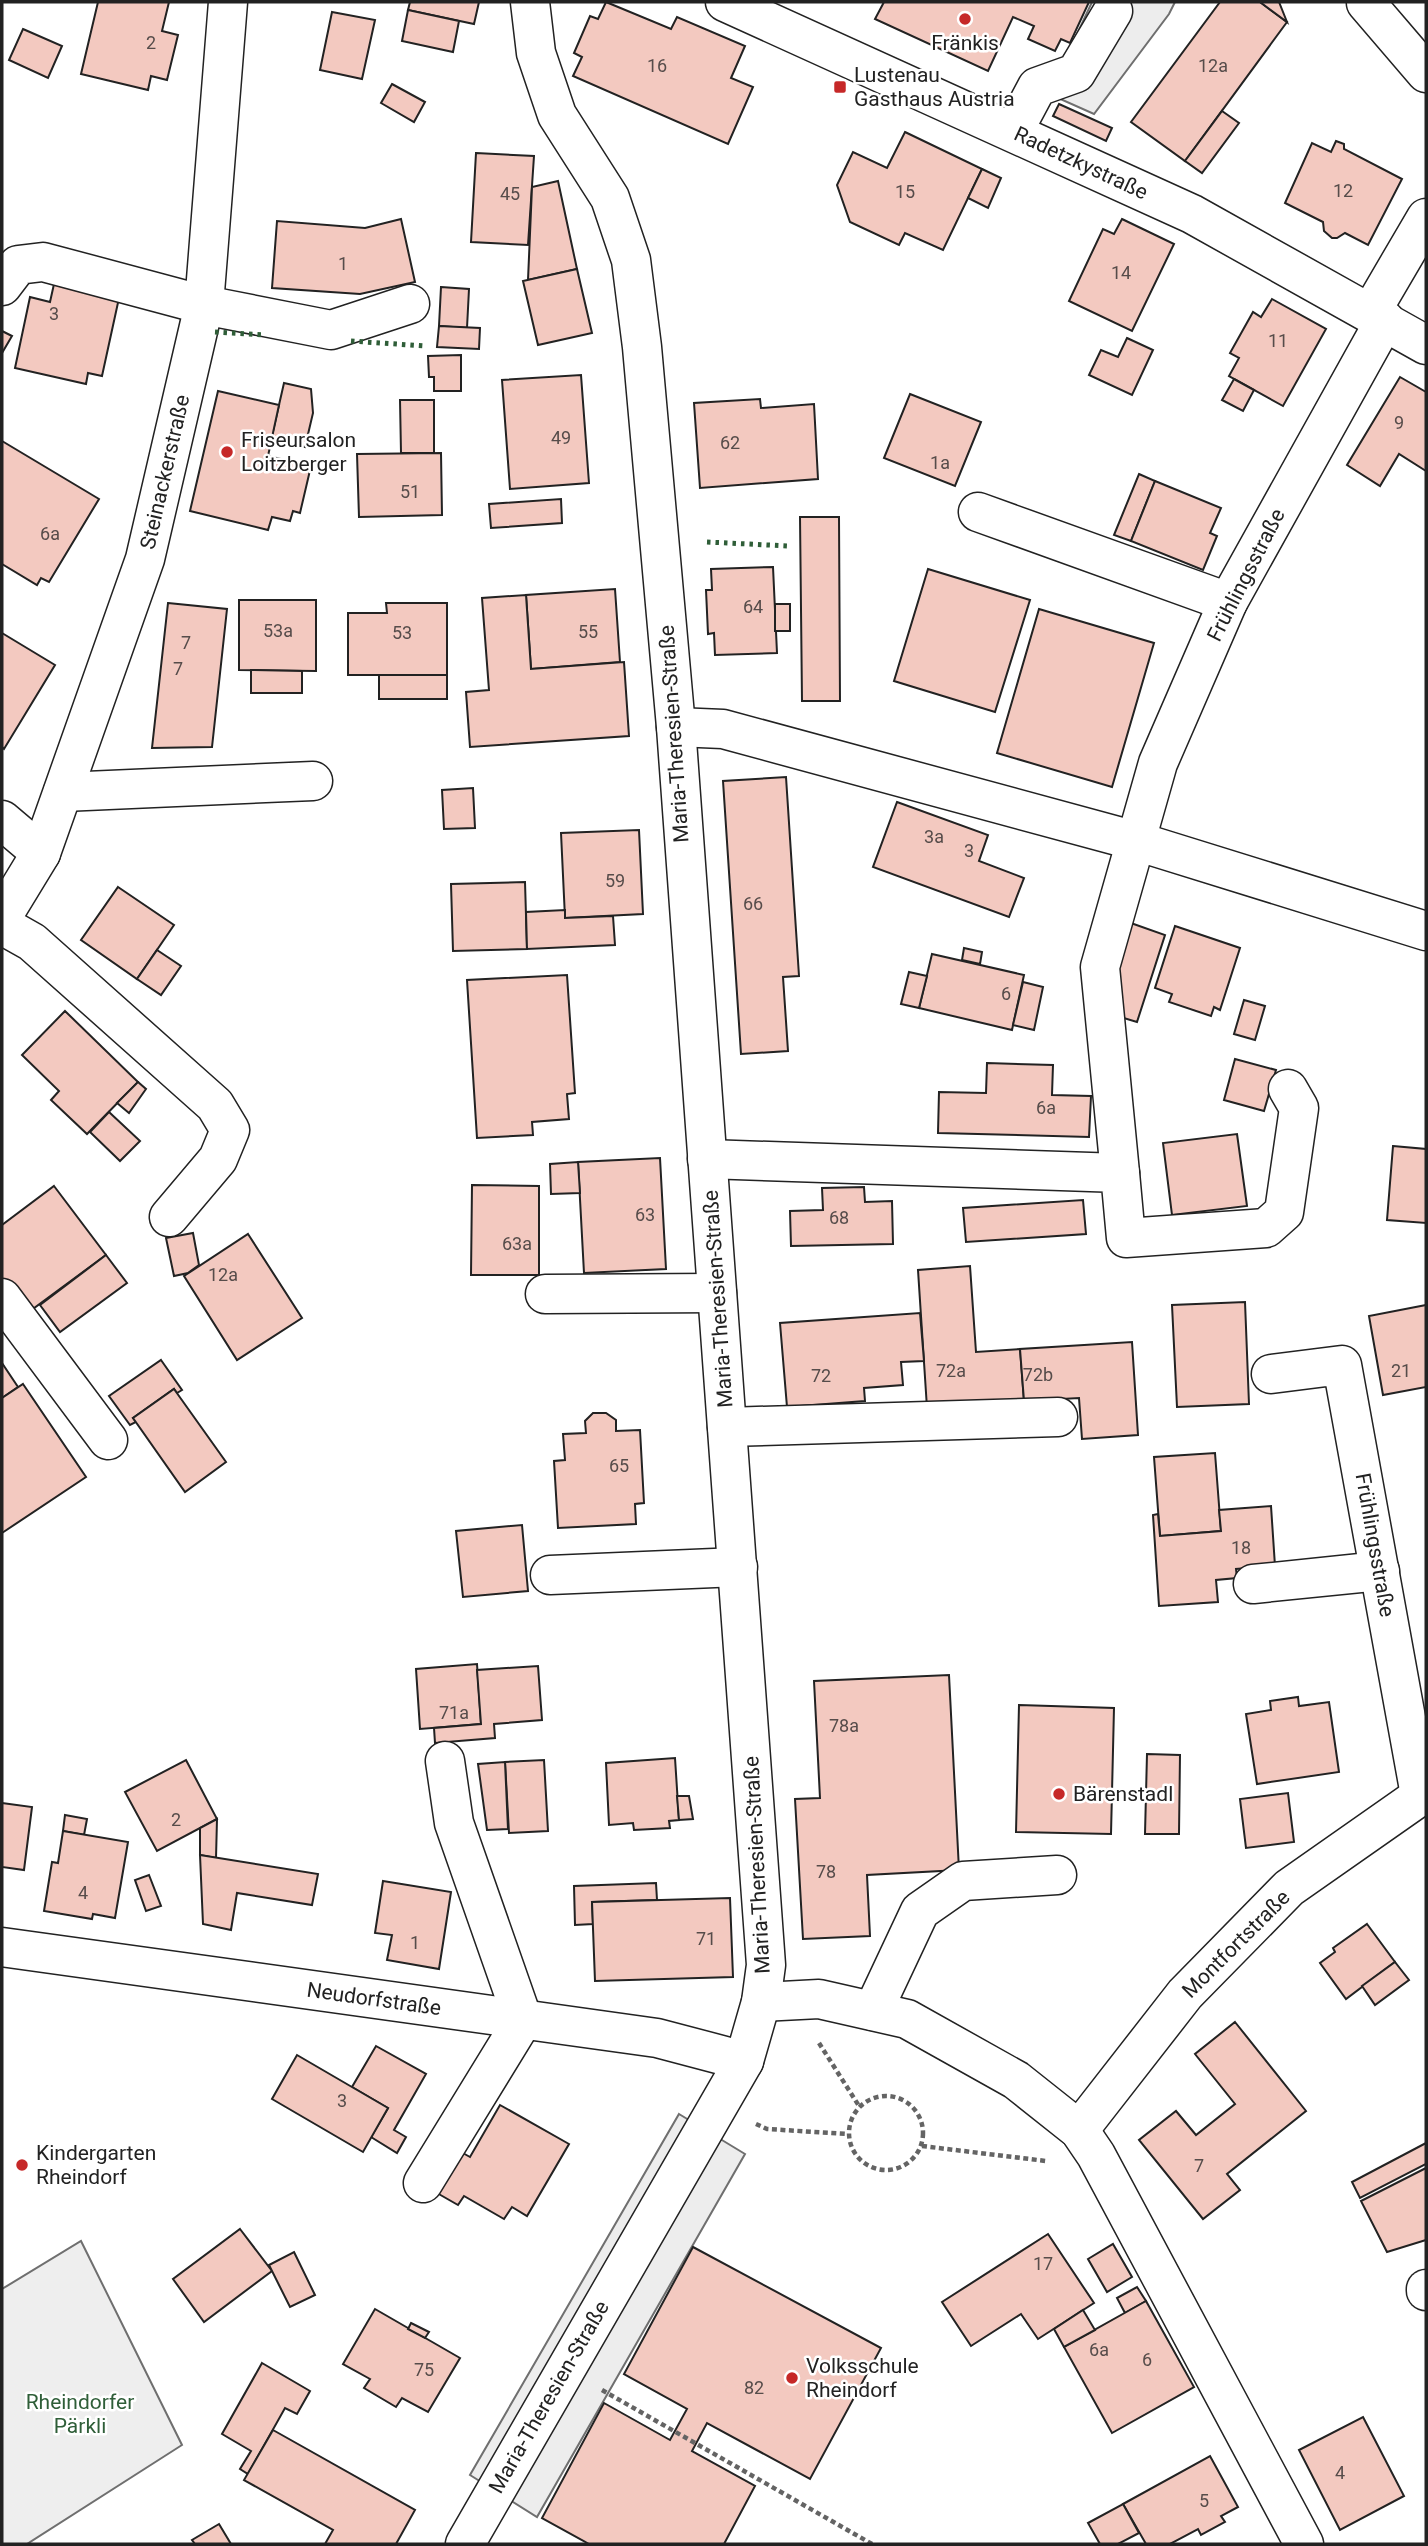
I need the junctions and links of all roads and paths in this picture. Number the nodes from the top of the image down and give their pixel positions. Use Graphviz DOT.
graph roads {
  1 [pos="228,2"];
  2 [pos="530,2"];
  3 [pos="725,2"];
  4 [pos="1366,3"];
  5 [pos="1113,11"];
  6 [pos="1426,73"];
  7 [pos="1013,132"];
  8 [pos="1426,218"];
  9 [pos="2,286"];
  10 [pos="410,304"];
  11 [pos="204,305"];
  12 [pos="1378,316"];
  13 [pos="1426,345"];
  14 [pos="978,512"];
  15 [pos="1228,602"];
  16 [pos="676,727"];
  17 [pos="313,781"];
  18 [pos="63,792"];
  19 [pos="2,820"];
  20 [pos="1136,841"];
  21 [pos="41,853"];
  22 [pos="2,917"];
  23 [pos="2,925"];
  24 [pos="1426,931"];
  25 [pos="1288,1089"];
  26 [pos="707,1159"];
  27 [pos="1120,1173"];
  28 [pos="169,1217"];
  29 [pos="717,1293"];
  30 [pos="545,1294"];
  31 [pos="2,1298"];
  32 [pos="1271,1374"];
  33 [pos="1058,1417"];
  34 [pos="727,1427"];
  35 [pos="108,1440"];
  36 [pos="738,1567"];
  37 [pos="1380,1571"];
  38 [pos="550,1575"];
  39 [pos="1253,1584"];
  40 [pos="445,1761"];
  41 [pos="1423,1794"];
  42 [pos="1057,1875"];
  43 [pos="2,1947"];
  44 [pos="761,2002"];
  45 [pos="873,2011"];
  46 [pos="523,2020"];
  47 [pos="816,2039"];
  48 [pos="744,2061"];
  49 [pos="859,2106"];
  50 [pos="747,2119"];
  51 [pos="848,2134"];
  52 [pos="1087,2142"];
  53 [pos="922,2146"];
  54 [pos="423,2183"];
  55 [pos="565,2369"];
  56 [pos="466,2544"];
  57 [pos="872,2544"];
  58 [pos="1304,2544"];
  1 -- 11 [label="street, Steinackerstraße"];
  2 -- 16 [label="street, Maria-Theresien-Straße"];
  3 -- 7 [label="street, Radetzkystraße"];
  4 -- 6 [label="street"];
  5 -- 7 [label="street"];
  7 -- 12 [label="street, Radetzkystraße"];
  8 -- 12 [label="street, Frühlingsstraße"];
  9 -- 11 [label="street"];
  10 -- 11 [label="street"];
  11 -- 18 [label="street, Steinackerstraße"];
  12 -- 13 [label="street, Radetzkystraße"];
  12 -- 15 [label="street, Frühlingsstraße"];
  14 -- 15 [label="street"];
  15 -- 20 [label="street, Frühlingsstraße"];
  16 -- 20 [label="street"];
  16 -- 26 [label="street, Maria-Theresien-Straße"];
  17 -- 18 [label="street"];
  18 -- 21 [label="street, Steinackerstraße"];
  19 -- 21 [label="street"];
  20 -- 24 [label="street"];
  20 -- 27 [label="street, Frühlingsstraße"];
  21 -- 22 [label="street, Steinackerstraße"];
  23 -- 28 [label="street"];
  25 -- 27 [label="street, Frühlingsstraße"];
  26 -- 27 [label="street"];
  26 -- 29 [label="street, Maria-Theresien-Straße"];
  29 -- 30 [label="street"];
  29 -- 34 [label="street, Maria-Theresien-Straße"];
  31 -- 35 [label="street"];
  32 -- 37 [label="street, Frühlingsstraße"];
  33 -- 34 [label="street"];
  34 -- 36 [label="street, Maria-Theresien-Straße"];
  36 -- 38 [label="street"];
  36 -- 44 [label="street, Maria-Theresien-Straße"];
  37 -- 39 [label="street"];
  37 -- 41 [label="street, Frühlingsstraße"];
  40 -- 46 [label="street"];
  41 -- 52 [label="street, Montfortstraße"];
  42 -- 45 [label="street"];
  43 -- 46 [label="street, Neudorfstraße"];
  44 -- 45 [label="street"];
  44 -- 48 [label="street, Maria-Theresien-Straße"];
  45 -- 52 [label="street"];
  46 -- 48 [label="street, Neudorfstraße"];
  46 -- 54 [label="street"];
  47 -- 49 [label="path"];
  48 -- 55 [label="street, Maria-Theresien-Straße"];
  49 -- 51 [label="path"];
  49 -- 53 [label="path"];
  50 -- 51 [label="path"];
  51 -- 53 [label="path"];
  52 -- 53 [label="path"];
  52 -- 58 [label="street"];
  55 -- 56 [label="street, Maria-Theresien-Straße"];
  55 -- 57 [label="path"];
}
